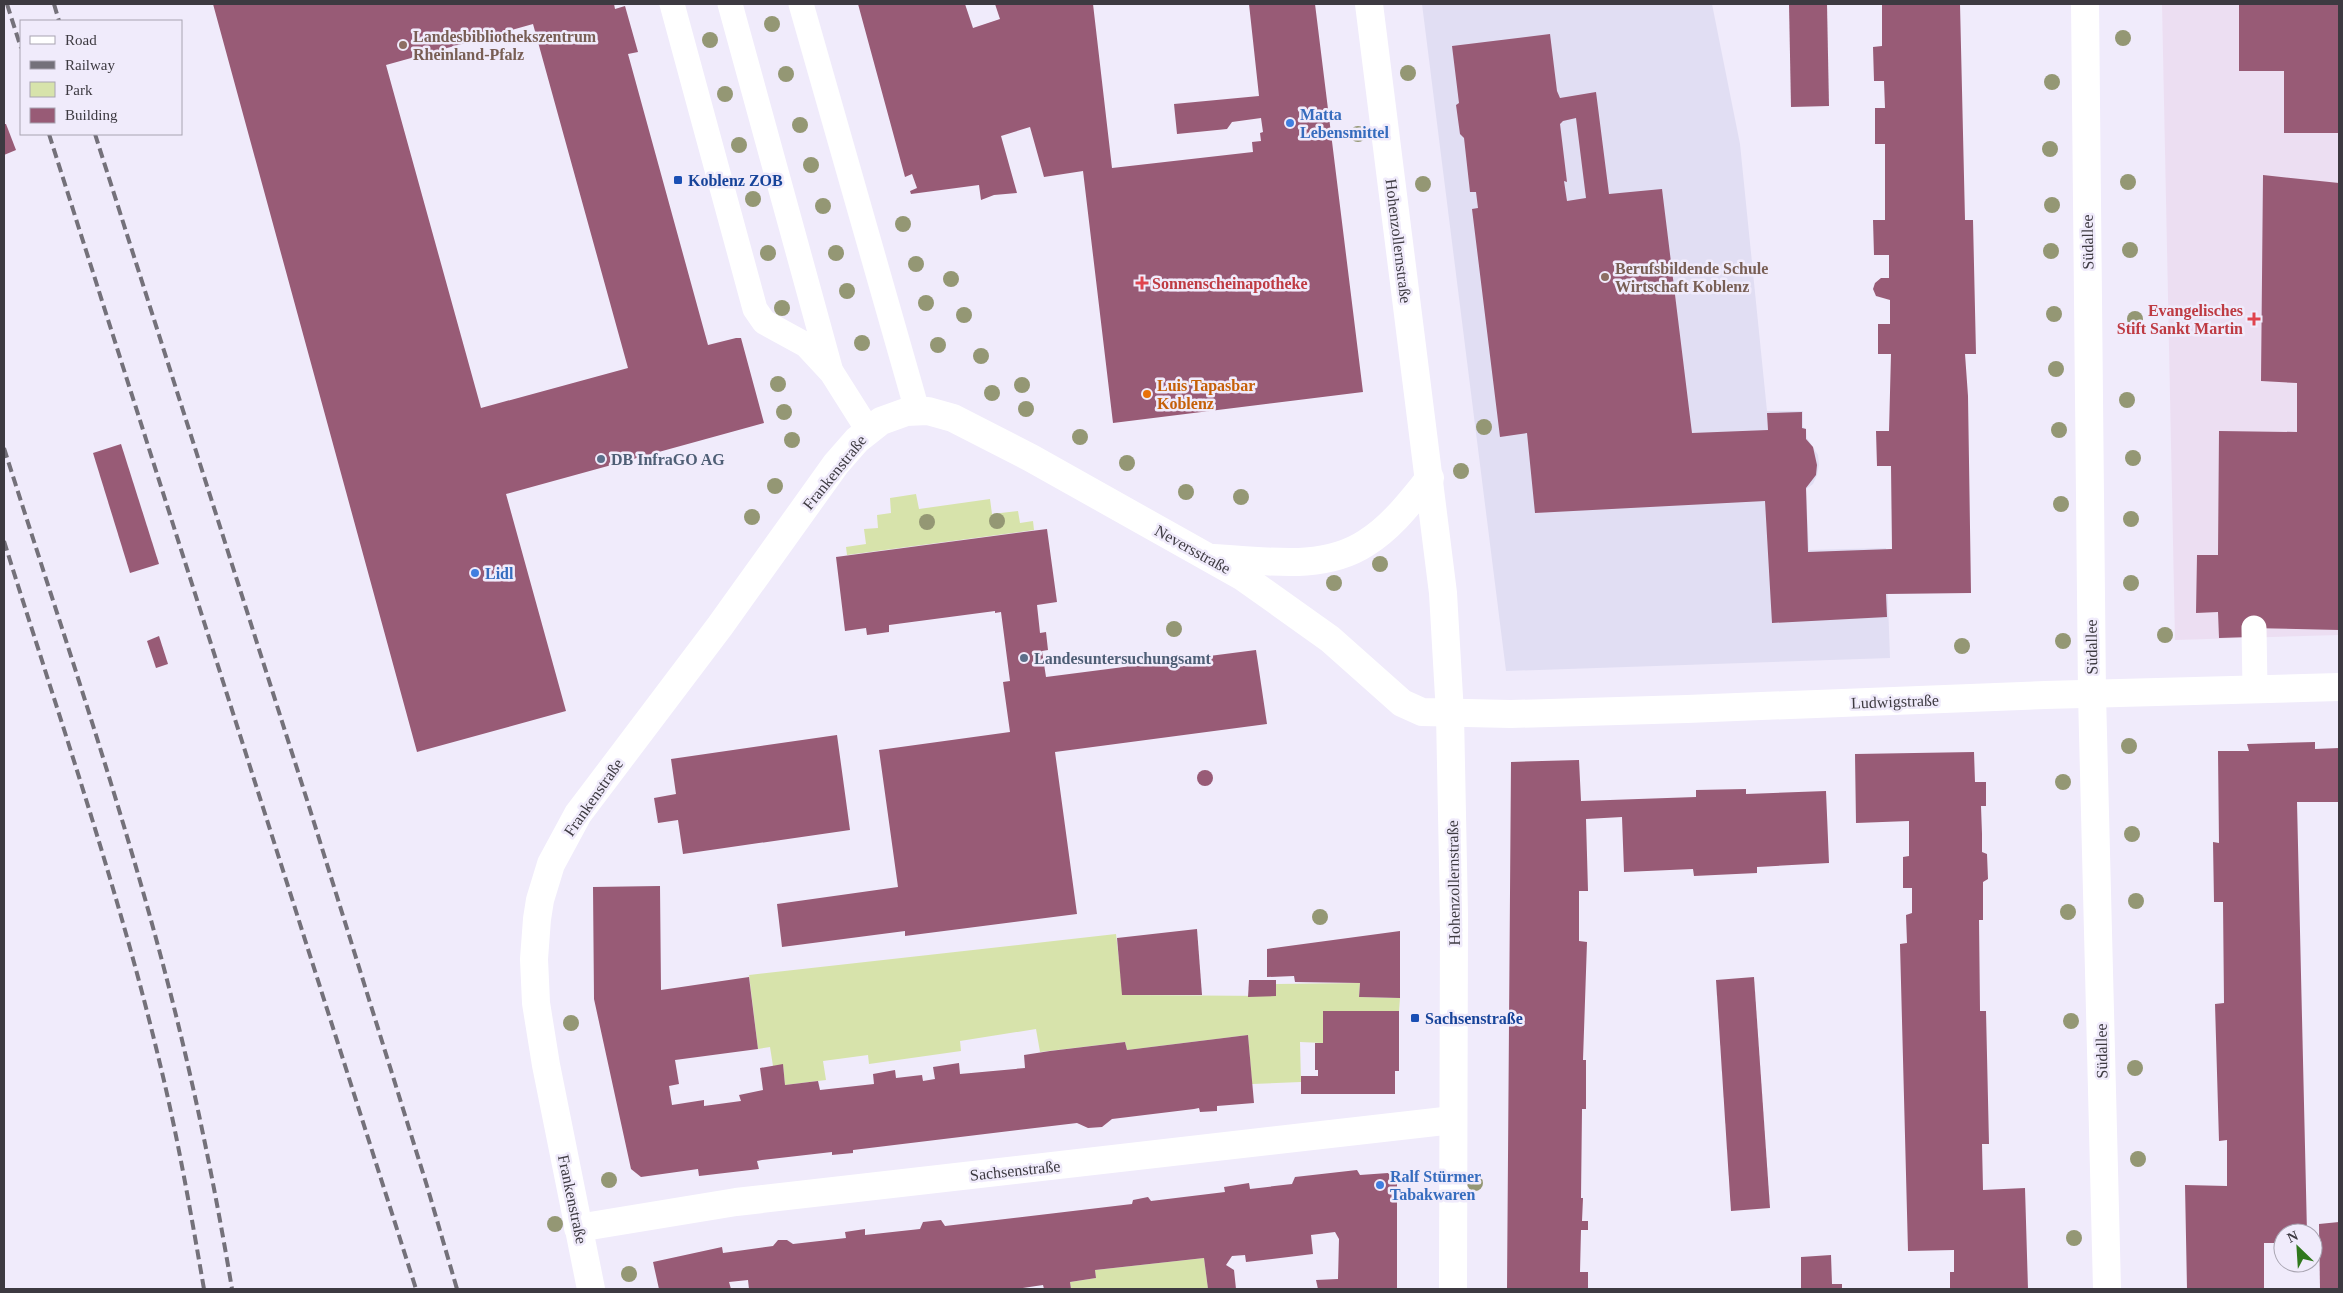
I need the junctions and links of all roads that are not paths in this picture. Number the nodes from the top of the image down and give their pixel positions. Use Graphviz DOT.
graph roads {
  1 [pos="672,4"];
  2 [pos="730,4"];
  3 [pos="801,4"];
  4 [pos="1369,4"];
  5 [pos="2085,4"];
  6 [pos="832,373"];
  7 [pos="917,410"];
  8 [pos="868,430"];
  9 [pos="1430,478"];
  10 [pos="1211,558"];
  11 [pos="2254,628"];
  12 [pos="2339,687"];
  13 [pos="2255,689"];
  14 [pos="2092,694"];
  15 [pos="1450,714"];
  16 [pos="1453,1120"];
  17 [pos="578,1228"];
  18 [pos="591,1289"];
  19 [pos="1452,1289"];
  20 [pos="2107,1289"];
  1 -- 6 [label="lane"];
  2 -- 6 [label="lane"];
  3 -- 7 [label="lane"];
  4 -- 9 [label="street, Hohenzollernstraße"];
  5 -- 14 [label="street, Südallee"];
  6 -- 8 [label="lane"];
  7 -- 8 [label="street, Frankenstraße"];
  7 -- 10 [label="street, Neversstraße"];
  8 -- 17 [label="street, Frankenstraße"];
  9 -- 10 [label="street"];
  9 -- 15 [label="street, Hohenzollernstraße"];
  10 -- 15 [label="street, Neversstraße"];
  11 -- 13 [label="lane"];
  12 -- 13 [label="street, Ludwigstraße"];
  13 -- 14 [label="street, Ludwigstraße"];
  14 -- 15 [label="street, Ludwigstraße"];
  14 -- 20 [label="street, Südallee"];
  15 -- 16 [label="street, Hohenzollernstraße"];
  16 -- 17 [label="street, Sachsenstraße"];
  16 -- 19 [label="street, Hohenzollernstraße"];
  17 -- 18 [label="street, Frankenstraße"];
}
